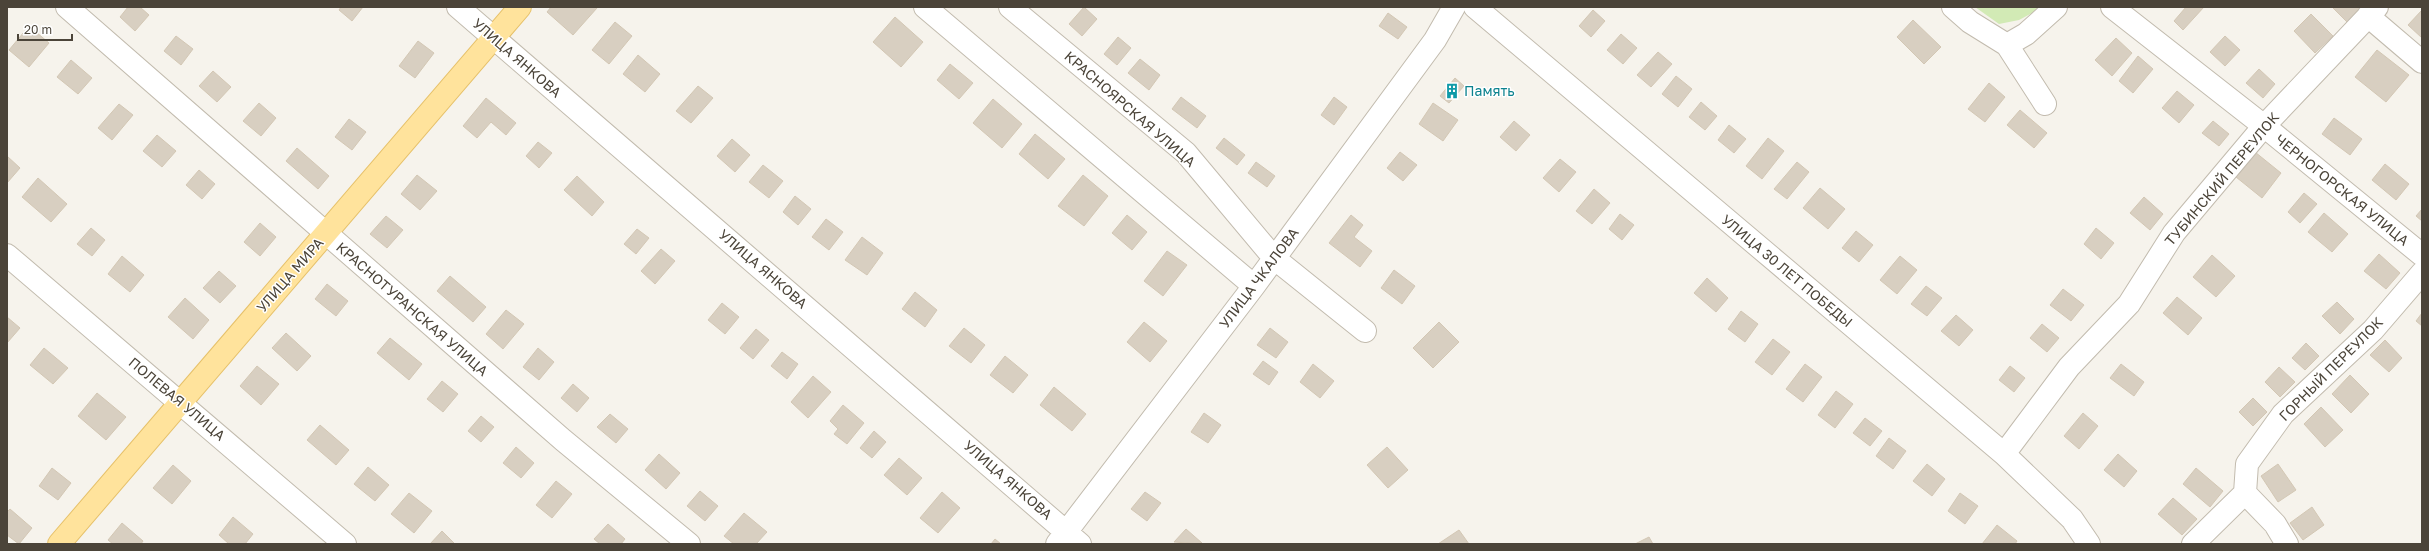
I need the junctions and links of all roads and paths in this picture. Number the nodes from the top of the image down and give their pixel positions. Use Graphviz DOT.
graph roads {
  1 [pos="67,7"];
  2 [pos="458,7"];
  3 [pos="520,7"];
  4 [pos="925,7"];
  5 [pos="1010,7"];
  6 [pos="1454,7"];
  7 [pos="1475,7"];
  8 [pos="1953,7"];
  9 [pos="2056,7"];
  10 [pos="2112,7"];
  11 [pos="2373,12"];
  12 [pos="494,38"];
  13 [pos="2008,45"];
  14 [pos="2422,62"];
  15 [pos="2044,104"];
  16 [pos="2264,126"];
  17 [pos="326,234"];
  18 [pos="7,255"];
  19 [pos="2422,255"];
  20 [pos="1274,258"];
  21 [pos="2422,273"];
  22 [pos="1254,286"];
  23 [pos="1365,331"];
  24 [pos="181,402"];
  25 [pos="2004,454"];
  26 [pos="2245,493"];
  27 [pos="1068,540"];
  28 [pos="59,544"];
  29 [pos="345,544"];
  30 [pos="689,544"];
  31 [pos="2089,544"];
  32 [pos="2193,544"];
  33 [pos="2287,544"];
  1 -- 17 [label="street, КРАСНОТУРАНСКАЯ УЛИЦА"];
  2 -- 12 [label="street, УЛИЦА ЯНКОВА"];
  3 -- 12 [label="main road, УЛИЦА МИРА"];
  4 -- 22 [label="street"];
  5 -- 20 [label="street, КРАСНОЯРСКАЯ УЛИЦА"];
  6 -- 20 [label="street, УЛИЦА ЧКАЛОВА"];
  7 -- 25 [label="street, УЛИЦА 30 ЛЕТ ПОБЕДЫ"];
  8 -- 13 [label="street"];
  9 -- 13 [label="street"];
  10 -- 16 [label="street, ЧЕРНОГОРСКАЯ УЛИЦА"];
  11 -- 14 [label="street"];
  11 -- 16 [label="street, ТУБИНСКИЙ ПЕРЕУЛОК"];
  12 -- 17 [label="main road, УЛИЦА МИРА"];
  12 -- 27 [label="street, УЛИЦА ЯНКОВА"];
  13 -- 15 [label="street"];
  16 -- 19 [label="street, ЧЕРНОГОРСКАЯ УЛИЦА"];
  16 -- 25 [label="street, ТУБИНСКИЙ ПЕРЕУЛОК"];
  17 -- 24 [label="main road, УЛИЦА МИРА"];
  17 -- 30 [label="street, КРАСНОТУРАНСКАЯ УЛИЦА"];
  18 -- 24 [label="street, ПОЛЕВАЯ УЛИЦА"];
  20 -- 22 [label="street, УЛИЦА ЧКАЛОВА"];
  20 -- 23 [label="street, КРАСНОЯРСКАЯ УЛИЦА"];
  21 -- 26 [label="street, ГОРНЫЙ ПЕРЕУЛОК"];
  22 -- 27 [label="street, УЛИЦА ЧКАЛОВА"];
  24 -- 28 [label="main road, УЛИЦА МИРА"];
  24 -- 29 [label="street, ПОЛЕВАЯ УЛИЦА"];
  25 -- 31 [label="street, УЛИЦА 30 ЛЕТ ПОБЕДЫ"];
  26 -- 32 [label="street"];
  26 -- 33 [label="street"];
}
